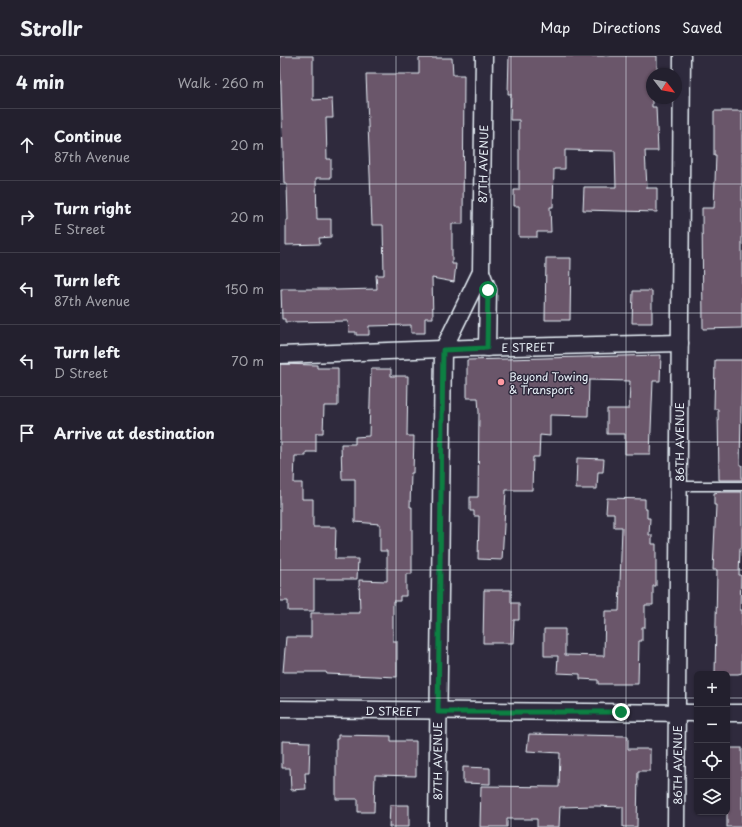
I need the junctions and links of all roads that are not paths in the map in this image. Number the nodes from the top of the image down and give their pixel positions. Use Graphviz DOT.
graph roads {
  1 [pos="484,56"];
  2 [pos="682,56"];
  3 [pos="481,272"];
  4 [pos="680,343"];
  5 [pos="487,348"];
  6 [pos="443,350"];
  7 [pos="280,355"];
  8 [pos="679,486"];
  9 [pos="742,486"];
  10 [pos="280,709"];
  11 [pos="438,712"];
  12 [pos="677,713"];
  13 [pos="694,713"];
  14 [pos="730,713"];
  15 [pos="742,713"];
  16 [pos="437,827"];
  17 [pos="676,827"];
  1 -- 3 [label="street, 87TH AVENUE"];
  2 -- 4 [label="street, 86TH AVENUE"];
  3 -- 5 [label="street, 87TH AVENUE"];
  3 -- 6 [label="street, 87TH AVENUE"];
  4 -- 5 [label="street, E STREET"];
  4 -- 8 [label="street, 86TH AVENUE"];
  5 -- 6 [label="street, E STREET"];
  6 -- 7 [label="street, E STREET"];
  6 -- 11 [label="street, 87TH AVENUE"];
  8 -- 9 [label="lane"];
  8 -- 12 [label="street, 86TH AVENUE"];
  10 -- 11 [label="street, D STREET"];
  11 -- 12 [label="street, D STREET"];
  11 -- 16 [label="street, 87TH AVENUE"];
  12 -- 13 [label="street, D STREET"];
  12 -- 17 [label="street, 86TH AVENUE"];
  14 -- 15 [label="street"];
}
